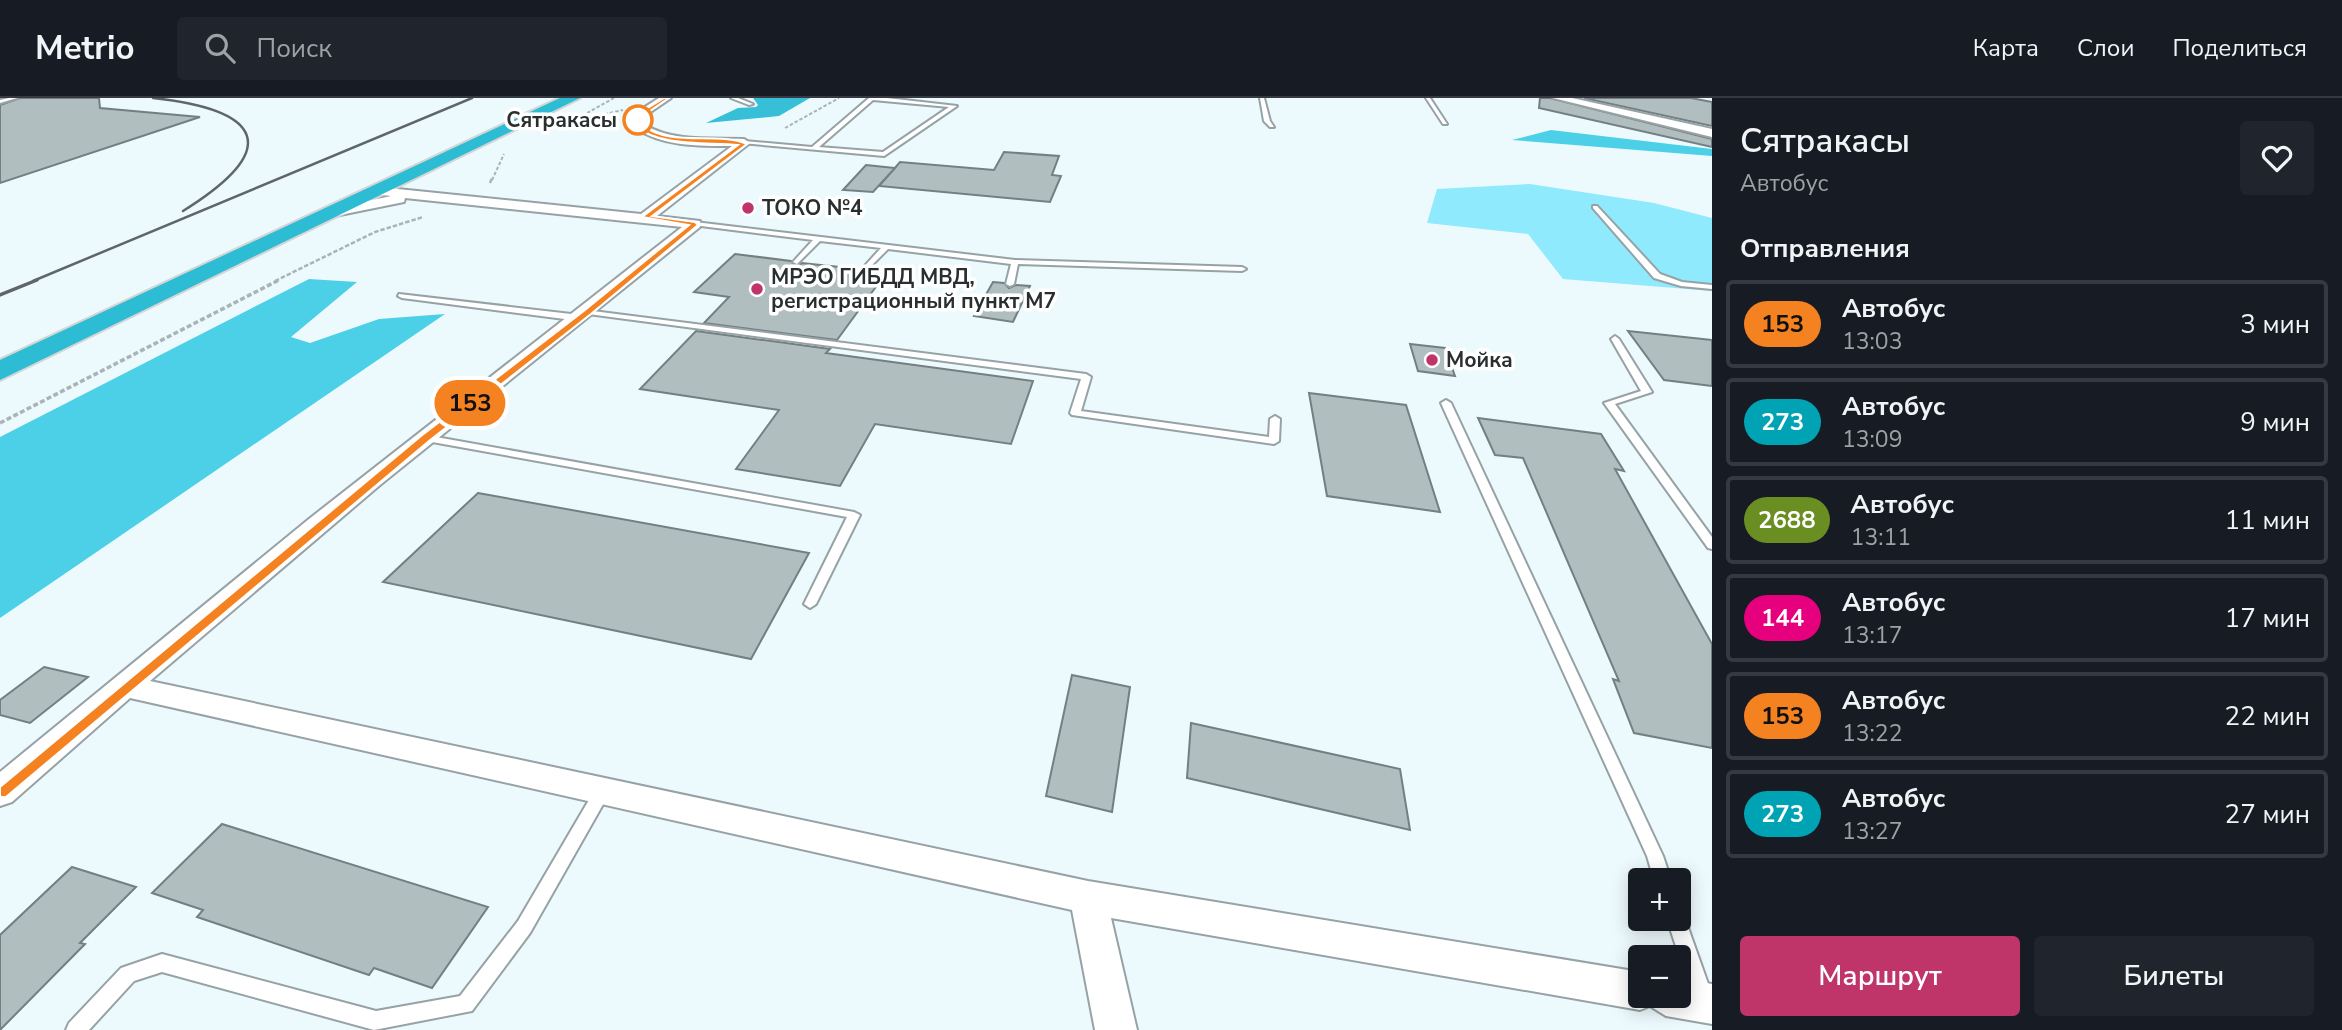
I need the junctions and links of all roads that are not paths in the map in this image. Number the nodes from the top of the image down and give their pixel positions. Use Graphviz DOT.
graph roads {
  1 [pos="15,98"];
  2 [pos="572,98"];
  3 [pos="666,98"];
  4 [pos="733,98"];
  5 [pos="1262,98"];
  6 [pos="1428,98"];
  7 [pos="1558,98"];
  8 [pos="0,102"];
  9 [pos="751,104"];
  10 [pos="1445,123"];
  11 [pos="1272,126"];
  12 [pos="1712,133"];
  13 [pos="750,144"];
  14 [pos="813,149"];
  15 [pos="419,172"];
  16 [pos="378,191"];
  17 [pos="436,197"];
  18 [pos="1595,207"];
  19 [pos="335,212"];
  20 [pos="646,217"];
  21 [pos="695,224"];
  22 [pos="819,238"];
  23 [pos="887,246"];
  24 [pos="1014,261"];
  25 [pos="797,262"];
  26 [pos="1242,269"];
  27 [pos="865,270"];
  28 [pos="1010,284"];
  29 [pos="1712,287"];
  30 [pos="402,296"];
  31 [pos="584,315"];
  32 [pos="1615,339"];
  33 [pos="0,371"];
  34 [pos="1446,403"];
  35 [pos="1275,419"];
  36 [pos="425,438"];
  37 [pos="1712,545"];
  38 [pos="810,604"];
  39 [pos="123,686"];
  40 [pos="0,792"];
  41 [pos="602,792"];
  42 [pos="1659,868"];
  43 [pos="1088,897"];
  44 [pos="1679,931"];
  45 [pos="1628,989"];
  46 [pos="1694,1001"];
  47 [pos="76,1030"];
  48 [pos="1116,1030"];
  1 -- 8 [label="lane"];
  2 -- 15 [label="highway"];
  3 -- 13 [label="street"];
  4 -- 9 [label="lane"];
  5 -- 11 [label="lane"];
  6 -- 10 [label="lane"];
  7 -- 12 [label="street"];
  13 -- 14 [label="lane"];
  13 -- 20 [label="street"];
  14 -- 14 [label="lane"];
  15 -- 16 [label="highway"];
  15 -- 17 [label="street"];
  16 -- 17 [label="street"];
  16 -- 19 [label="highway"];
  17 -- 19 [label="street"];
  17 -- 20 [label="street"];
  18 -- 29 [label="lane"];
  19 -- 33 [label="highway"];
  20 -- 21 [label="street"];
  21 -- 22 [label="lane"];
  21 -- 31 [label="street"];
  22 -- 23 [label="lane"];
  22 -- 25 [label="lane"];
  23 -- 24 [label="lane"];
  23 -- 27 [label="lane"];
  24 -- 26 [label="lane"];
  24 -- 28 [label="lane"];
  30 -- 31 [label="lane"];
  31 -- 35 [label="lane"];
  31 -- 36 [label="street"];
  32 -- 37 [label="lane"];
  34 -- 42 [label="lane"];
  36 -- 38 [label="lane"];
  36 -- 39 [label="street"];
  39 -- 40 [label="street"];
  39 -- 41 [label="street"];
  41 -- 43 [label="street"];
  41 -- 47 [label="lane"];
  43 -- 45 [label="street"];
  43 -- 48 [label="street"];
  44 -- 46 [label="lane"];
}
